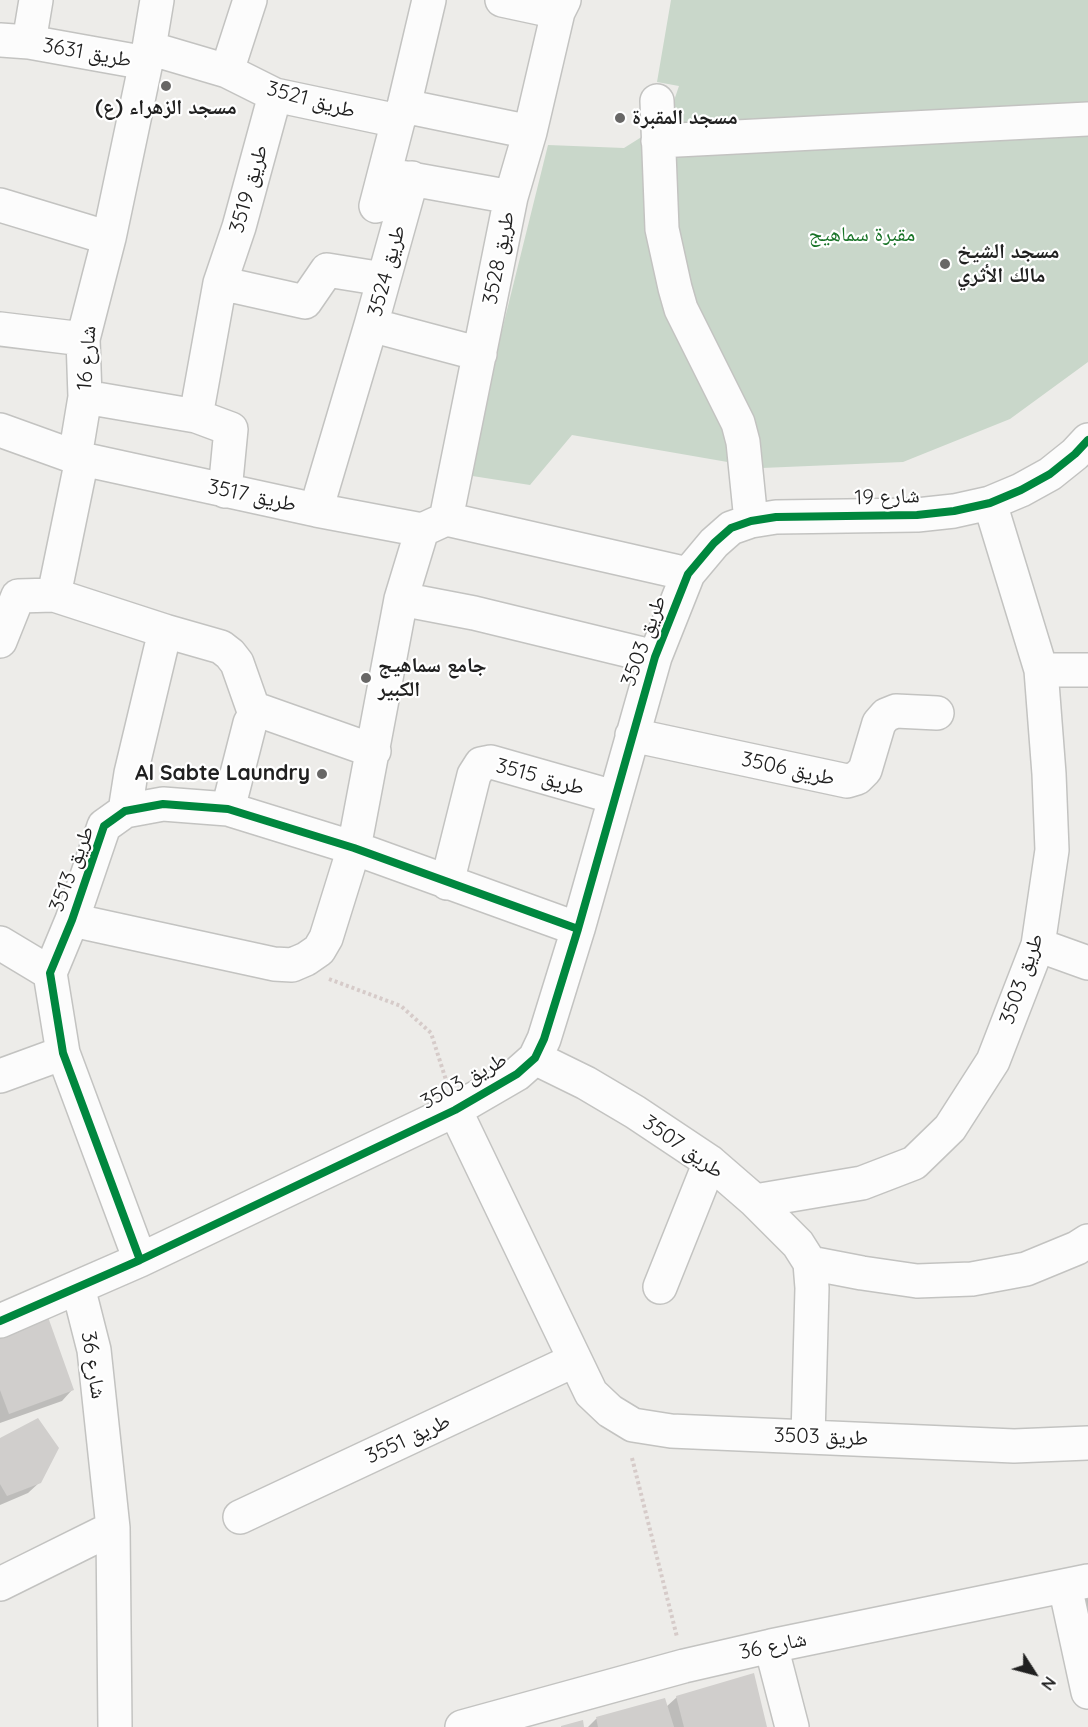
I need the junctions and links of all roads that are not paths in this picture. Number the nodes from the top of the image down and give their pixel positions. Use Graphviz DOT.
graph roads {
  1 [pos="36,0"];
  2 [pos="157,0"];
  3 [pos="250,0"];
  4 [pos="429,0"];
  5 [pos="502,0"];
  6 [pos="561,6"];
  7 [pos="14,41"];
  8 [pos="148,55"];
  9 [pos="227,71"];
  10 [pos="275,95"];
  11 [pos="657,101"];
  12 [pos="401,114"];
  13 [pos="1088,119"];
  14 [pos="530,132"];
  15 [pos="658,141"];
  16 [pos="398,176"];
  17 [pos="511,197"];
  18 [pos="0,205"];
  19 [pos="376,206"];
  20 [pos="109,238"];
  21 [pos="383,279"];
  22 [pos="220,283"];
  23 [pos="371,325"];
  24 [pos="0,329"];
  25 [pos="83,339"];
  26 [pos="480,354"];
  27 [pos="85,397"];
  28 [pos="196,416"];
  29 [pos="0,430"];
  30 [pos="1088,440"];
  31 [pos="78,458"];
  32 [pos="225,491"];
  33 [pos="990,502"];
  34 [pos="316,510"];
  35 [pos="751,520"];
  36 [pos="434,524"];
  37 [pos="688,574"];
  38 [pos="9,593"];
  39 [pos="54,595"];
  40 [pos="401,599"];
  41 [pos="165,631"];
  42 [pos="0,641"];
  43 [pos="655,657"];
  44 [pos="1041,670"];
  45 [pos="1088,670"];
  46 [pos="937,713"];
  47 [pos="255,714"];
  48 [pos="632,735"];
  49 [pos="374,751"];
  50 [pos="614,797"];
  51 [pos="228,808"];
  52 [pos="125,811"];
  53 [pos="354,848"];
  54 [pos="447,883"];
  55 [pos="72,920"];
  56 [pos="578,929"];
  57 [pos="0,943"];
  58 [pos="1038,945"];
  59 [pos="1088,963"];
  60 [pos="50,973"];
  61 [pos="63,1053"];
  62 [pos="535,1058"];
  63 [pos="0,1076"];
  64 [pos="455,1110"];
  65 [pos="710,1162"];
  66 [pos="755,1201"];
  67 [pos="1088,1241"];
  68 [pos="140,1260"];
  69 [pos="810,1263"];
  70 [pos="78,1287"];
  71 [pos="660,1287"];
  72 [pos="0,1321"];
  73 [pos="575,1360"];
  74 [pos="808,1437"];
  75 [pos="1088,1443"];
  76 [pos="240,1517"];
  77 [pos="113,1528"];
  78 [pos="0,1584"];
  79 [pos="1077,1584"];
  80 [pos="771,1646"];
  81 [pos="1088,1692"];
  82 [pos="115,1727"];
  83 [pos="462,1727"];
  84 [pos="792,1727"];
  1 -- 7 [label="street, طريق 3631"];
  2 -- 8 [label="street, شارع 16"];
  3 -- 9 [label="street"];
  4 -- 12 [label="street, طريق 3524"];
  5 -- 6 [label="street"];
  6 -- 14 [label="street, طريق 3528"];
  7 -- 8 [label="street, طريق 3631"];
  8 -- 9 [label="street, طريق 3521"];
  8 -- 20 [label="street, شارع 16"];
  9 -- 10 [label="street, طريق 3521"];
  10 -- 12 [label="street, طريق 3521"];
  10 -- 22 [label="street, طريق 3519"];
  11 -- 15 [label="street"];
  12 -- 14 [label="street"];
  12 -- 16 [label="street, طريق 3524"];
  13 -- 15 [label="street"];
  14 -- 17 [label="street, طريق 3528"];
  15 -- 35 [label="street"];
  16 -- 17 [label="street"];
  16 -- 19 [label="street, طريق 3524"];
  16 -- 21 [label="street, طريق 3524"];
  17 -- 26 [label="street, طريق 3528"];
  18 -- 20 [label="street"];
  20 -- 25 [label="street, شارع 16"];
  21 -- 22 [label="street"];
  21 -- 23 [label="street, طريق 3524"];
  22 -- 28 [label="street, طريق 3519"];
  23 -- 26 [label="street, طريق 3524"];
  23 -- 34 [label="street"];
  24 -- 25 [label="street"];
  25 -- 27 [label="street, شارع 16"];
  26 -- 36 [label="street, طريق 3528"];
  27 -- 28 [label="street"];
  27 -- 31 [label="street, شارع 16"];
  28 -- 32 [label="street"];
  29 -- 31 [label="street, طريق 3517"];
  30 -- 33 [label="street, شارع 19"];
  31 -- 32 [label="street, طريق 3517"];
  31 -- 39 [label="street, شارع 16"];
  32 -- 34 [label="street, طريق 3517"];
  33 -- 35 [label="street, شارع 19"];
  33 -- 44 [label="street, طريق 3503"];
  34 -- 36 [label="street, طريق 3517"];
  35 -- 37 [label="street, شارع 19"];
  36 -- 37 [label="street, طريق 3517"];
  36 -- 40 [label="street"];
  37 -- 43 [label="street, طريق 3503"];
  38 -- 39 [label="street"];
  38 -- 42 [label="street"];
  39 -- 41 [label="street"];
  40 -- 43 [label="street"];
  40 -- 49 [label="street"];
  41 -- 47 [label="street"];
  41 -- 52 [label="street"];
  43 -- 48 [label="street, طريق 3503"];
  44 -- 45 [label="street"];
  44 -- 58 [label="street, طريق 3503"];
  46 -- 48 [label="street, طريق 3506"];
  47 -- 49 [label="street"];
  47 -- 51 [label="street"];
  48 -- 50 [label="street, طريق 3503"];
  49 -- 53 [label="street"];
  50 -- 54 [label="street, طريق 3515"];
  50 -- 56 [label="street, طريق 3503"];
  51 -- 52 [label="street, طريق 3513"];
  51 -- 53 [label="street, طريق 3513"];
  52 -- 55 [label="street, طريق 3513"];
  53 -- 54 [label="street, طريق 3513"];
  53 -- 55 [label="street, طريق 3513"];
  54 -- 56 [label="street, طريق 3513"];
  55 -- 60 [label="street, طريق 3513"];
  56 -- 62 [label="street, طريق 3503"];
  57 -- 60 [label="street"];
  58 -- 59 [label="street"];
  58 -- 66 [label="street, طريق 3503"];
  60 -- 61 [label="street"];
  61 -- 63 [label="street"];
  61 -- 68 [label="street"];
  62 -- 64 [label="street, طريق 3503"];
  62 -- 65 [label="street, طريق 3507"];
  64 -- 68 [label="street, طريق 3503"];
  64 -- 73 [label="street, طريق 3503"];
  65 -- 66 [label="street, طريق 3507"];
  65 -- 71 [label="street"];
  66 -- 69 [label="street, طريق 3507"];
  67 -- 69 [label="street"];
  68 -- 70 [label="street, طريق 3503"];
  69 -- 74 [label="street"];
  70 -- 72 [label="street"];
  70 -- 77 [label="street, شارع 36"];
  73 -- 74 [label="street, طريق 3503"];
  73 -- 76 [label="street, طريق 3551"];
  74 -- 75 [label="street, طريق 3503"];
  77 -- 78 [label="street"];
  77 -- 82 [label="street, شارع 36"];
  79 -- 80 [label="street, شارع 36"];
  79 -- 81 [label="street"];
  80 -- 83 [label="street, شارع 36"];
  80 -- 84 [label="street"];
}
